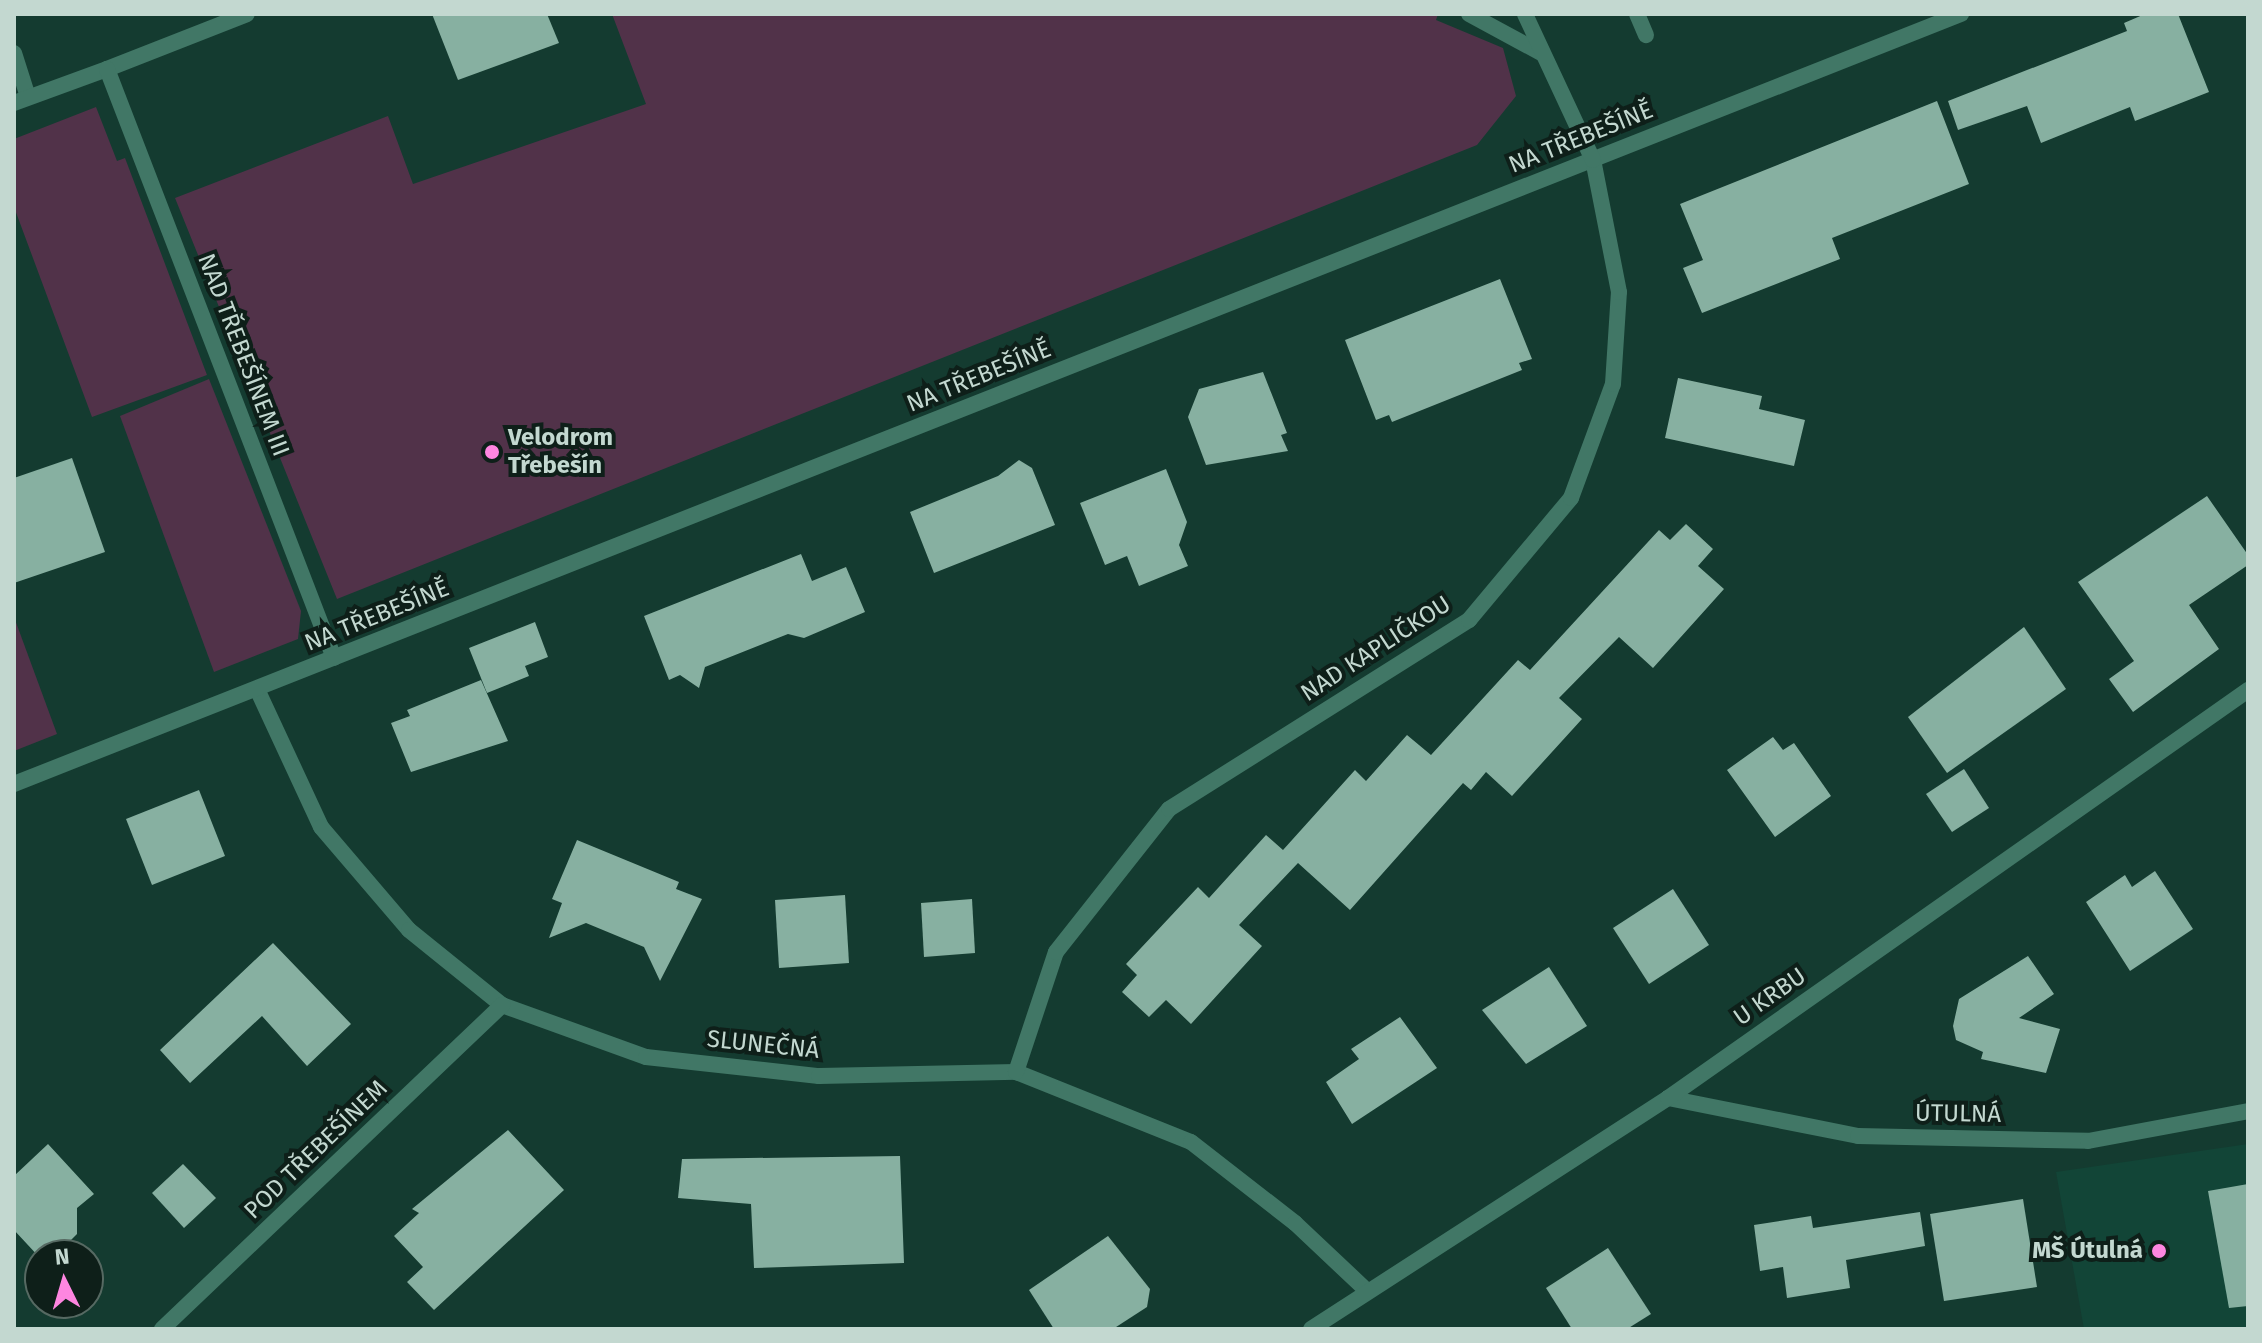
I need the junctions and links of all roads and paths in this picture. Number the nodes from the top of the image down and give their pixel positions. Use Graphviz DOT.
graph roads {
  1 [pos="247,14"];
  2 [pos="1469,14"];
  3 [pos="1525,14"];
  4 [pos="1637,14"];
  5 [pos="1961,14"];
  6 [pos="1646,35"];
  7 [pos="14,53"];
  8 [pos="1541,53"];
  9 [pos="107,69"];
  10 [pos="21,100"];
  11 [pos="1593,160"];
  12 [pos="334,658"];
  13 [pos="257,689"];
  14 [pos="2248,690"];
  15 [pos="14,784"];
  16 [pos="502,1005"];
  17 [pos="1016,1072"];
  18 [pos="1668,1098"];
  19 [pos="2248,1111"];
  20 [pos="1366,1290"];
  21 [pos="162,1329"];
  22 [pos="1311,1329"];
  1 -- 9 [label="street"];
  2 -- 8 [label="street"];
  3 -- 8 [label="street, NAD KAPLIČKOU"];
  4 -- 6 [label="street"];
  5 -- 11 [label="street, NA TŘEBEŠÍNĚ"];
  7 -- 10 [label="street"];
  8 -- 11 [label="street, NAD KAPLIČKOU"];
  9 -- 10 [label="street"];
  9 -- 12 [label="street, NAD TŘEBEŠÍNEM III"];
  11 -- 12 [label="street, NA TŘEBEŠÍNĚ"];
  11 -- 17 [label="street, NAD KAPLIČKOU"];
  12 -- 13 [label="street, NA TŘEBEŠÍNĚ"];
  13 -- 15 [label="street, NA TŘEBEŠÍNĚ"];
  13 -- 16 [label="street, SLUNEČNÁ"];
  14 -- 18 [label="street, U KRBU"];
  16 -- 17 [label="street, SLUNEČNÁ"];
  16 -- 21 [label="street, POD TŘEBEŠÍNEM"];
  17 -- 20 [label="street, SLUNEČNÁ"];
  18 -- 19 [label="street, ÚTULNÁ"];
  18 -- 20 [label="street, U KRBU"];
  20 -- 22 [label="street, U KRBU"];
}
